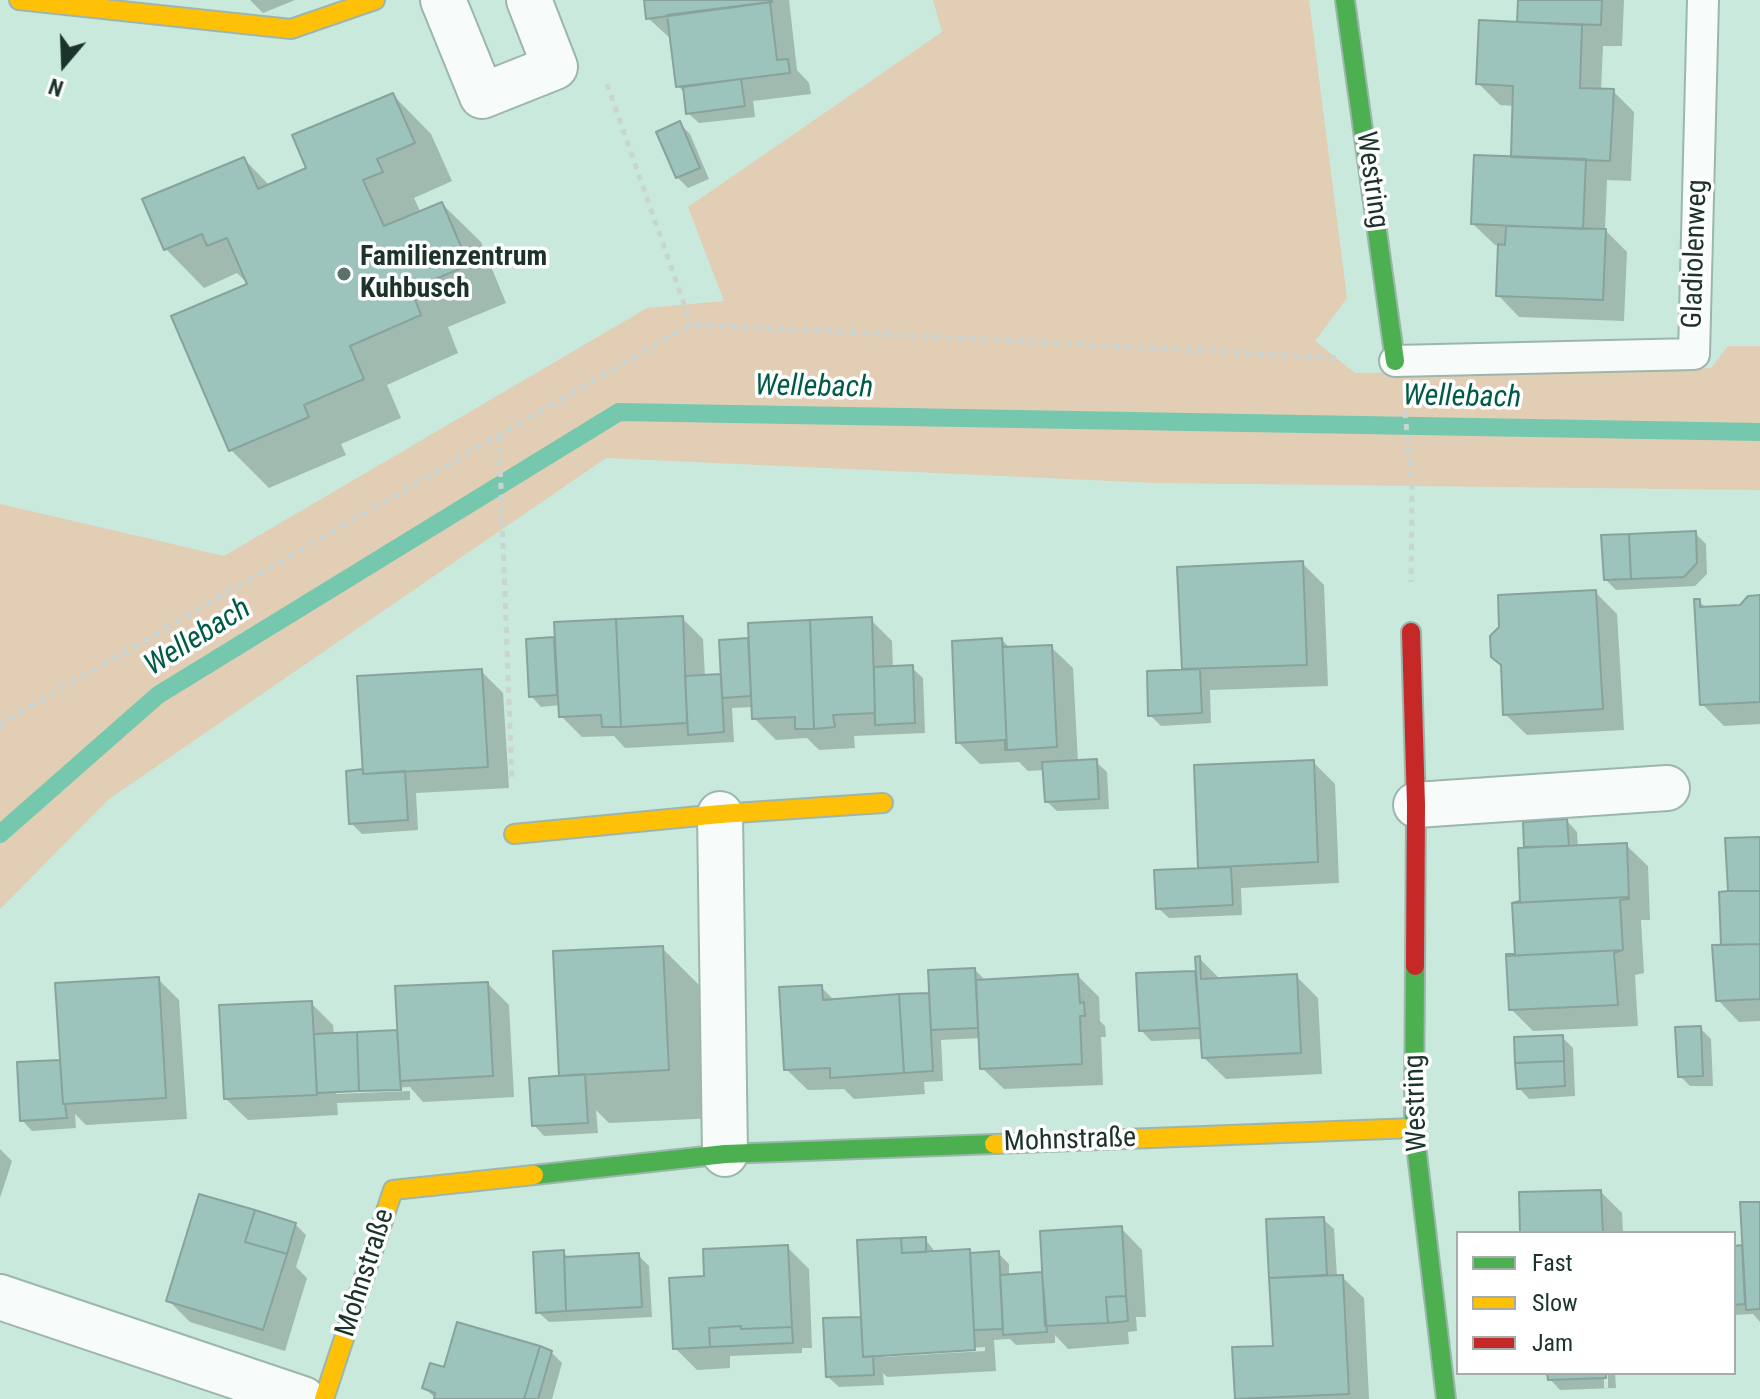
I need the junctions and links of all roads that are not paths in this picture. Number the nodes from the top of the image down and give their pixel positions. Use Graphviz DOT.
graph roads {
  1 [pos="19,0"];
  2 [pos="375,0"];
  3 [pos="443,0"];
  4 [pos="529,0"];
  5 [pos="1345,0"];
  6 [pos="1703,0"];
  7 [pos="1395,361"];
  8 [pos="1411,632"];
  9 [pos="1667,788"];
  10 [pos="883,803"];
  11 [pos="1416,805"];
  12 [pos="720,814"];
  13 [pos="514,834"];
  14 [pos="1414,1128"];
  15 [pos="725,1154"];
  16 [pos="0,1297"];
  17 [pos="303,1399"];
  18 [pos="324,1399"];
  19 [pos="1446,1399"];
  1 -- 2 [label="street"];
  3 -- 4 [label="street"];
  5 -- 7 [label="street, Westring"];
  6 -- 7 [label="lane, Gladiolenweg"];
  8 -- 11 [label="street, Westring"];
  9 -- 11 [label="street"];
  10 -- 12 [label="street"];
  11 -- 14 [label="street, Westring"];
  12 -- 13 [label="street"];
  12 -- 15 [label="street"];
  14 -- 15 [label="street, Mohnstraße"];
  14 -- 19 [label="street, Westring"];
  15 -- 18 [label="street, Mohnstraße"];
  16 -- 17 [label="street"];
}
